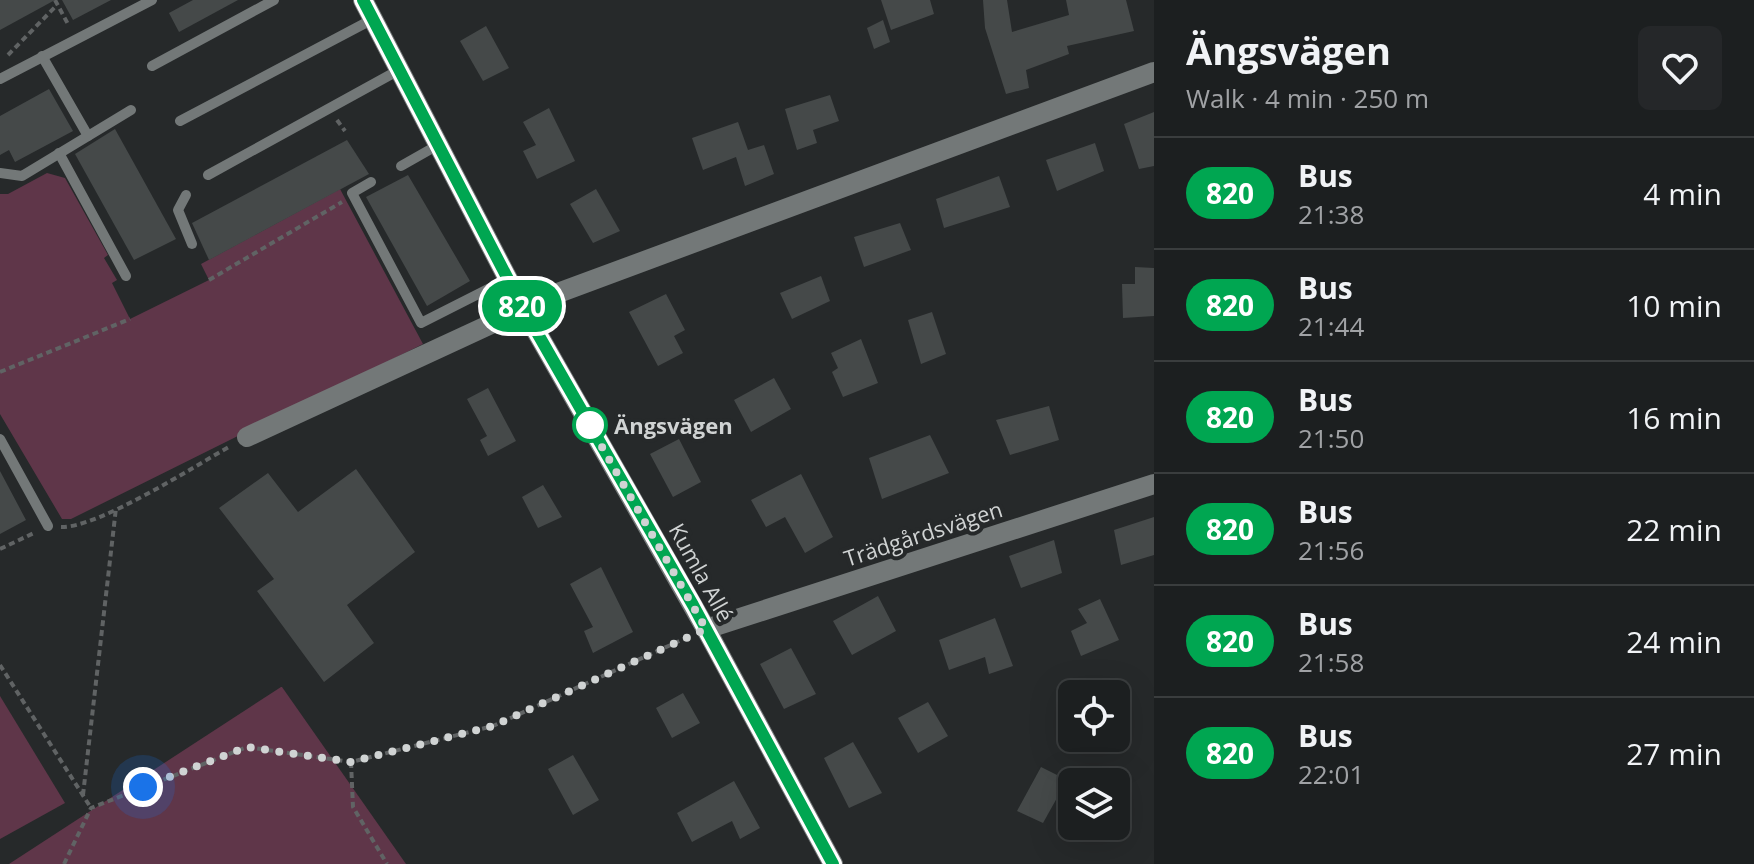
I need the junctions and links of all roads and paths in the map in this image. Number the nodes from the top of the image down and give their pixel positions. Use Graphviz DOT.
graph roads {
  1 [pos="152,0"];
  2 [pos="274,0"];
  3 [pos="363,0"];
  4 [pos="56,3"];
  5 [pos="373,19"];
  6 [pos="76,39"];
  7 [pos="42,56"];
  8 [pos="1,62"];
  9 [pos="152,66"];
  10 [pos="399,70"];
  11 [pos="1154,72"];
  12 [pos="0,79"];
  13 [pos="131,110"];
  14 [pos="180,121"];
  15 [pos="88,136"];
  16 [pos="438,145"];
  17 [pos="59,153"];
  18 [pos="401,166"];
  19 [pos="0,173"];
  20 [pos="208,175"];
  21 [pos="371,182"];
  22 [pos="186,195"];
  23 [pos="353,195"];
  24 [pos="192,244"];
  25 [pos="126,276"];
  26 [pos="508,279"];
  27 [pos="209,280"];
  28 [pos="523,308"];
  29 [pos="130,319"];
  30 [pos="0,372"];
  31 [pos="247,437"];
  32 [pos="0,439"];
  33 [pos="1154,484"];
  34 [pos="116,508"];
  35 [pos="48,526"];
  36 [pos="0,549"];
  37 [pos="706,629"];
  38 [pos="0,665"];
  39 [pos="351,762"];
  40 [pos="83,795"];
  41 [pos="91,808"];
  42 [pos="64,864"];
  43 [pos="387,864"];
  44 [pos="833,864"];
  1 -- 6 [label="lane"];
  2 -- 9 [label="lane"];
  3 -- 5 [label="street, Kumla Allé"];
  4 -- 6 [label="path"];
  4 -- 8 [label="path"];
  5 -- 10 [label="street, Kumla Allé"];
  5 -- 14 [label="lane"];
  6 -- 7 [label="lane"];
  7 -- 12 [label="lane"];
  7 -- 15 [label="lane"];
  10 -- 16 [label="street, Kumla Allé"];
  10 -- 20 [label="lane"];
  11 -- 28 [label="street"];
  13 -- 15 [label="lane"];
  15 -- 17 [label="lane"];
  16 -- 18 [label="lane"];
  16 -- 26 [label="street, Kumla Allé"];
  17 -- 19 [label="lane"];
  17 -- 25 [label="lane"];
  21 -- 23 [label="lane"];
  22 -- 24 [label="lane"];
  23 -- 26 [label="lane"];
  23 -- 27 [label="path"];
  26 -- 28 [label="street, Kumla Allé"];
  28 -- 31 [label="street"];
  28 -- 37 [label="street, Kumla Allé"];
  29 -- 30 [label="path"];
  31 -- 34 [label="path"];
  32 -- 35 [label="lane"];
  33 -- 37 [label="street, Trädgårdsvägen"];
  34 -- 35 [label="path"];
  34 -- 40 [label="path"];
  35 -- 36 [label="path"];
  37 -- 39 [label="path"];
  37 -- 44 [label="street, Kumla Allé"];
  38 -- 40 [label="path"];
  39 -- 41 [label="path"];
  39 -- 43 [label="path"];
  40 -- 41 [label="path"];
  41 -- 42 [label="path"];
}
